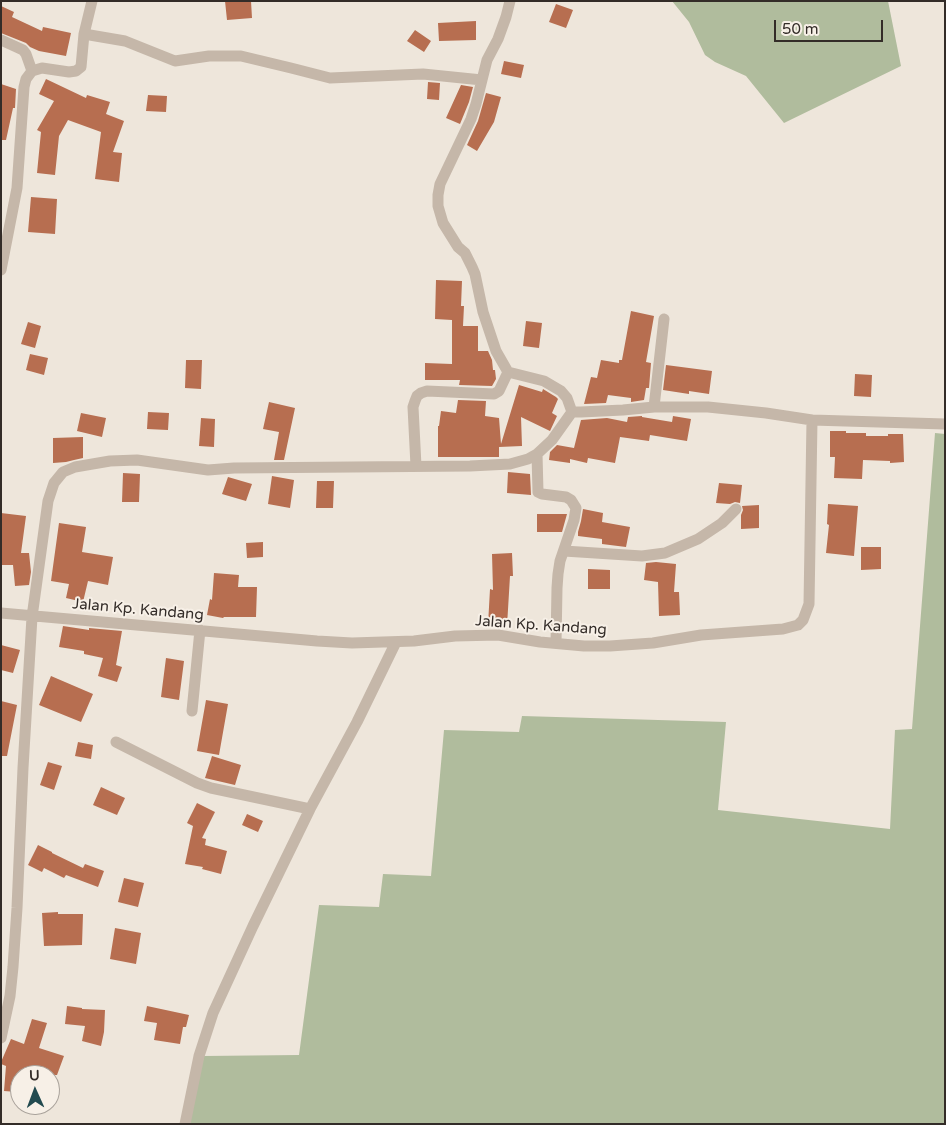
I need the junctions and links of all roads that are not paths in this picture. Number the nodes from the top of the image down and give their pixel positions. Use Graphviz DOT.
graph roads {
  1 [pos="92,1"];
  2 [pos="510,1"];
  3 [pos="84,34"];
  4 [pos="1,40"];
  5 [pos="32,71"];
  6 [pos="482,80"];
  7 [pos="1,270"];
  8 [pos="664,319"];
  9 [pos="508,372"];
  10 [pos="654,407"];
  11 [pos="572,412"];
  12 [pos="812,420"];
  13 [pos="945,424"];
  14 [pos="538,454"];
  15 [pos="416,466"];
  16 [pos="736,509"];
  17 [pos="564,551"];
  18 [pos="1,613"];
  19 [pos="32,617"];
  20 [pos="200,630"];
  21 [pos="396,642"];
  22 [pos="556,643"];
  23 [pos="192,711"];
  24 [pos="116,742"];
  25 [pos="310,809"];
  26 [pos="4,1013"];
  27 [pos="1,1038"];
  28 [pos="185,1124"];
  1 -- 3 [label="street"];
  2 -- 6 [label="street"];
  3 -- 5 [label="street"];
  3 -- 6 [label="street"];
  4 -- 5 [label="street"];
  5 -- 7 [label="street"];
  6 -- 9 [label="street"];
  8 -- 10 [label="street"];
  9 -- 11 [label="street"];
  9 -- 15 [label="street"];
  10 -- 11 [label="street"];
  10 -- 12 [label="street"];
  11 -- 14 [label="street"];
  12 -- 13 [label="street"];
  12 -- 22 [label="street, Jalan Kp. Kandang"];
  14 -- 15 [label="street"];
  14 -- 17 [label="street"];
  15 -- 19 [label="street"];
  16 -- 17 [label="street"];
  17 -- 22 [label="street"];
  18 -- 19 [label="street, Jalan Kp. Kandang"];
  19 -- 20 [label="street, Jalan Kp. Kandang"];
  19 -- 26 [label="street"];
  20 -- 21 [label="street, Jalan Kp. Kandang"];
  20 -- 23 [label="street"];
  21 -- 22 [label="street, Jalan Kp. Kandang"];
  21 -- 25 [label="street"];
  24 -- 25 [label="street"];
  25 -- 28 [label="street"];
  26 -- 27 [label="street"];
}
